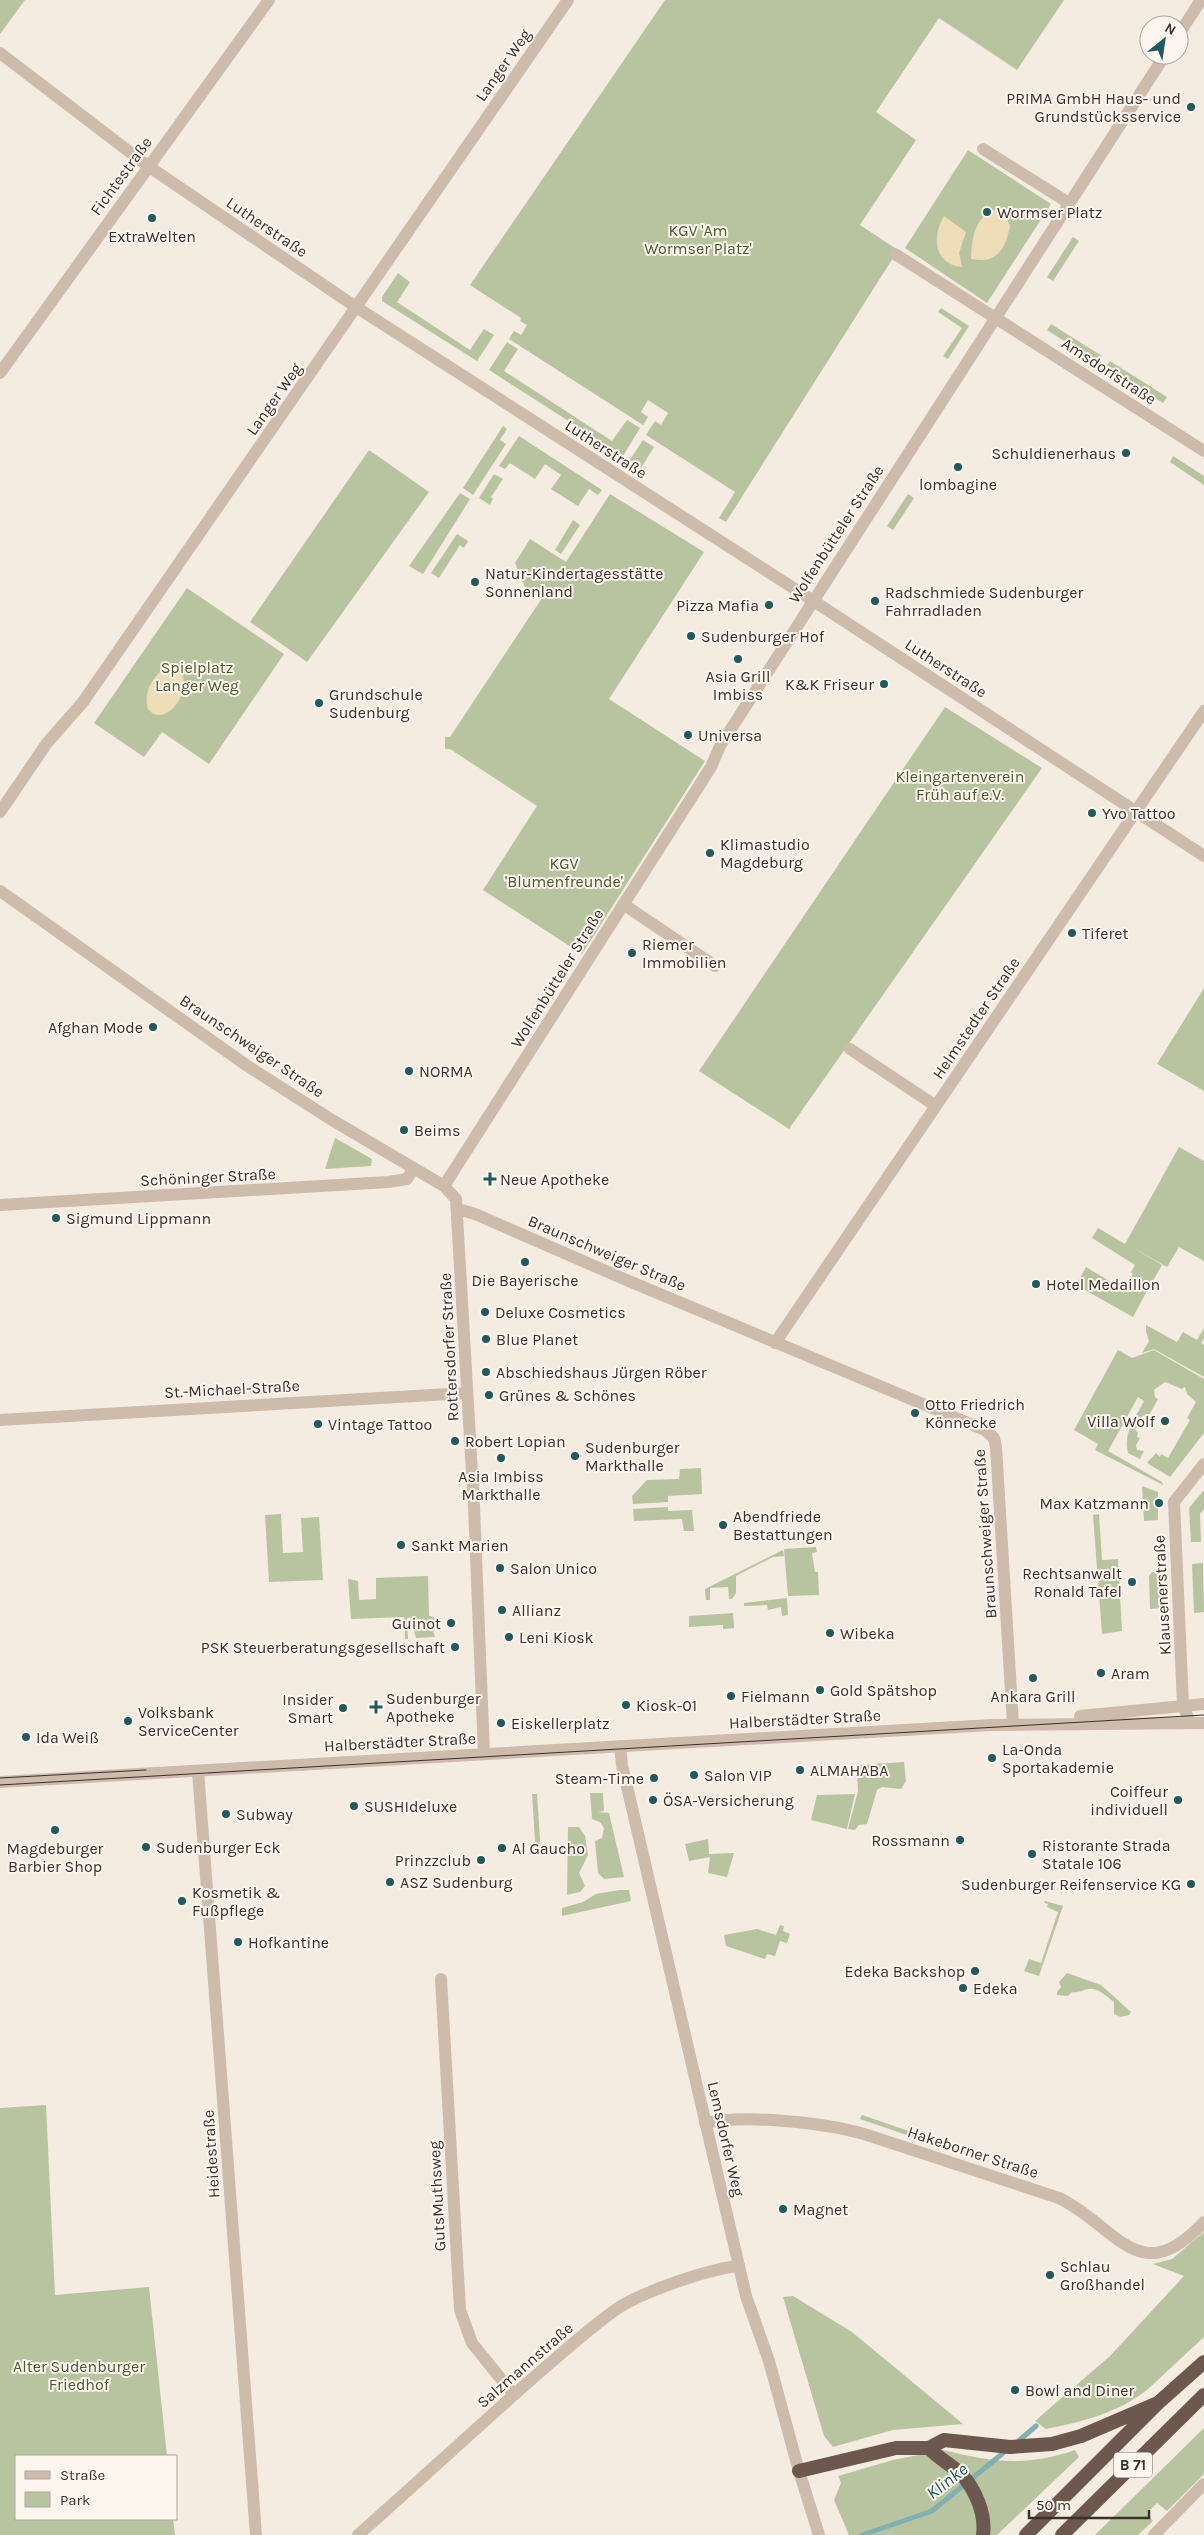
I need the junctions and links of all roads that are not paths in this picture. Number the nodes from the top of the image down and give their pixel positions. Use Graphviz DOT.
graph roads {
  1 [pos="269,0"];
  2 [pos="568,0"];
  3 [pos="1201,0"];
  4 [pos="1189,19"];
  5 [pos="0,54"];
  6 [pos="1159,65"];
  7 [pos="983,149"];
  8 [pos="148,166"];
  9 [pos="1070,203"];
  10 [pos="895,254"];
  11 [pos="356,307"];
  12 [pos="996,318"];
  13 [pos="0,373"];
  14 [pos="1204,451"];
  15 [pos="812,600"];
  16 [pos="1204,710"];
  17 [pos="1136,810"];
  18 [pos="0,812"];
  19 [pos="1204,856"];
  20 [pos="0,891"];
  21 [pos="623,904"];
  22 [pos="715,966"];
  23 [pos="850,1049"];
  24 [pos="936,1106"];
  25 [pos="413,1169"];
  26 [pos="444,1186"];
  27 [pos="0,1205"];
  28 [pos="458,1209"];
  29 [pos="776,1343"];
  30 [pos="467,1392"];
  31 [pos="0,1420"];
  32 [pos="1204,1464"];
  33 [pos="1204,1704"];
  34 [pos="1183,1705"];
  35 [pos="1190,1723"];
  36 [pos="1204,1723"];
  37 [pos="1013,1724"];
  38 [pos="620,1746"];
  39 [pos="484,1753"];
  40 [pos="198,1770"];
  41 [pos="0,1782"];
  42 [pos="441,1979"];
  43 [pos="705,2123"];
  44 [pos="1204,2222"];
  45 [pos="739,2266"];
  46 [pos="1204,2362"];
  47 [pos="514,2395"];
  48 [pos="1204,2396"];
  49 [pos="1158,2403"];
  50 [pos="929,2448"];
  51 [pos="799,2471"];
  52 [pos="1204,2484"];
  53 [pos="817,2529"];
  54 [pos="256,2535"];
  55 [pos="358,2535"];
  56 [pos="983,2535"];
  57 [pos="1026,2535"];
  58 [pos="1062,2535"];
  59 [pos="1154,2535"];
  1 -- 8 [label="street, Fichtestraße"];
  2 -- 11 [label="street, Langer Weg"];
  3 -- 4 [label="street"];
  5 -- 8 [label="street, Lutherstraße"];
  6 -- 9 [label="street, Wolfenbütteler Straße"];
  7 -- 9 [label="street"];
  8 -- 11 [label="street, Lutherstraße"];
  8 -- 13 [label="street, Fichtestraße"];
  9 -- 12 [label="street, Wolfenbütteler Straße"];
  10 -- 12 [label="street"];
  11 -- 15 [label="street, Lutherstraße"];
  11 -- 18 [label="street, Langer Weg"];
  12 -- 14 [label="street, Amsdorfstraße"];
  12 -- 15 [label="street, Wolfenbütteler Straße"];
  15 -- 17 [label="street, Lutherstraße"];
  15 -- 21 [label="street, Wolfenbütteler Straße"];
  16 -- 17 [label="street, Helmstedter Straße"];
  17 -- 19 [label="street, Lutherstraße"];
  17 -- 24 [label="street, Helmstedter Straße"];
  20 -- 25 [label="street, Braunschweiger Straße"];
  21 -- 22 [label="street"];
  21 -- 26 [label="street, Wolfenbütteler Straße"];
  23 -- 24 [label="street"];
  24 -- 29 [label="street, Helmstedter Straße"];
  25 -- 26 [label="street, Braunschweiger Straße"];
  25 -- 27 [label="street, Schöninger Straße"];
  26 -- 28 [label="street, Braunschweiger Straße"];
  28 -- 29 [label="street, Braunschweiger Straße"];
  28 -- 30 [label="street, Rottersdorfer Straße"];
  29 -- 37 [label="street, Braunschweiger Straße"];
  30 -- 31 [label="street, St.-Michael-Straße"];
  30 -- 39 [label="street, Rottersdorfer Straße"];
  32 -- 34 [label="street, Klausenerstraße"];
  33 -- 34 [label="street, Halberstädter Straße"];
  34 -- 35 [label="street"];
  34 -- 37 [label="street, Halberstädter Straße"];
  35 -- 36 [label="street, Halberstädter Straße"];
  35 -- 37 [label="street, Halberstädter Straße"];
  37 -- 38 [label="street, Halberstädter Straße"];
  38 -- 39 [label="street, Halberstädter Straße"];
  38 -- 43 [label="street, Lemsdorfer Weg"];
  39 -- 40 [label="street, Halberstädter Straße"];
  40 -- 41 [label="street, Halberstädter Straße"];
  40 -- 54 [label="street, Heidestraße"];
  42 -- 47 [label="street, GutsMuthsweg"];
  43 -- 44 [label="street, Hakeborner Straße"];
  43 -- 45 [label="street, Lemsdorfer Weg"];
  45 -- 47 [label="street, Salzmannstraße"];
  45 -- 51 [label="street, Lemsdorfer Weg"];
  46 -- 49 [label="highway, B 71"];
  47 -- 55 [label="street, Salzmannstraße"];
  48 -- 58 [label="highway, B 71"];
  49 -- 50 [label="highway"];
  49 -- 57 [label="highway, B 71"];
  50 -- 51 [label="highway"];
  50 -- 56 [label="highway"];
  51 -- 53 [label="street, Lemsdorfer Weg"];
  52 -- 59 [label="street"];
}
